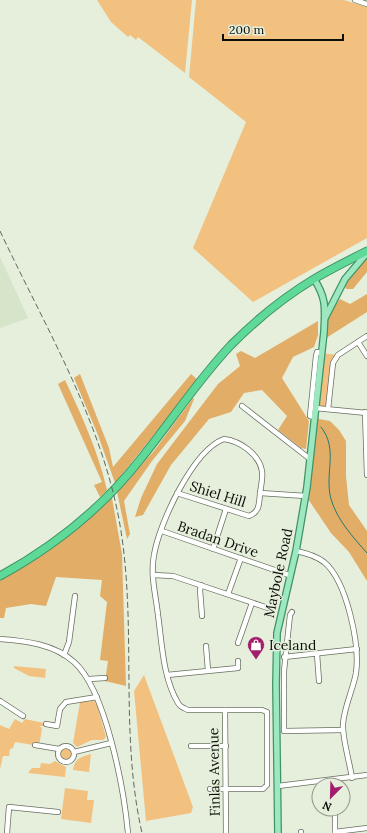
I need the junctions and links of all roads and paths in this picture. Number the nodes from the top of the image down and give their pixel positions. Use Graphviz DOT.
graph roads {
  1 [pos="355,0"];
  2 [pos="367,4"];
  3 [pos="367,252"];
  4 [pos="314,279"];
  5 [pos="324,320"];
  6 [pos="367,336"];
  7 [pos="358,342"];
  8 [pos="321,353"];
  9 [pos="367,356"];
  10 [pos="242,406"];
  11 [pos="315,408"];
  12 [pos="328,410"];
  13 [pos="366,413"];
  14 [pos="314,417"];
  15 [pos="310,459"];
  16 [pos="367,475"];
  17 [pos="177,493"];
  18 [pos="260,493"];
  19 [pos="306,496"];
  20 [pos="226,509"];
  21 [pos="162,531"];
  22 [pos="213,549"];
  23 [pos="296,551"];
  24 [pos="241,558"];
  25 [pos="153,575"];
  26 [pos="289,575"];
  27 [pos="0,576"];
  28 [pos="201,585"];
  29 [pos="228,594"];
  30 [pos="75,596"];
  31 [pos="252,603"];
  32 [pos="268,608"];
  33 [pos="292,612"];
  34 [pos="202,616"];
  35 [pos="0,639"];
  36 [pos="238,643"];
  37 [pos="206,646"];
  38 [pos="357,649"];
  39 [pos="317,654"];
  40 [pos="64,655"];
  41 [pos="284,657"];
  42 [pos="238,661"];
  43 [pos="208,670"];
  44 [pos="167,675"];
  45 [pos="105,678"];
  46 [pos="88,679"];
  47 [pos="319,681"];
  48 [pos="97,697"];
  49 [pos="0,701"];
  50 [pos="225,710"];
  51 [pos="23,716"];
  52 [pos="46,724"];
  53 [pos="343,730"];
  54 [pos="111,743"];
  55 [pos="35,745"];
  56 [pos="191,746"];
  57 [pos="226,746"];
  58 [pos="59,749"];
  59 [pos="74,752"];
  60 [pos="367,775"];
  61 [pos="352,778"];
  62 [pos="311,784"];
  63 [pos="278,786"];
  64 [pos="210,789"];
  65 [pos="226,790"];
  66 [pos="58,812"];
  67 [pos="335,817"];
  68 [pos="367,828"];
  69 [pos="7,833"];
  70 [pos="128,833"];
  71 [pos="226,833"];
  72 [pos="278,833"];
  73 [pos="335,833"];
  1 -- 2 [label="street"];
  3 -- 4 [label="highway"];
  3 -- 5 [label="main road, Maybole Road"];
  4 -- 5 [label="main road, Maybole Road"];
  4 -- 27 [label="highway"];
  5 -- 8 [label="main road, Maybole Road"];
  6 -- 7 [label="street"];
  7 -- 9 [label="street"];
  7 -- 12 [label="street"];
  8 -- 11 [label="main road, Maybole Road"];
  8 -- 14 [label="street"];
  10 -- 15 [label="street"];
  11 -- 12 [label="street"];
  11 -- 14 [label="main road, Maybole Road"];
  12 -- 13 [label="street"];
  13 -- 16 [label="street"];
  14 -- 15 [label="main road, Maybole Road"];
  15 -- 19 [label="main road, Maybole Road"];
  17 -- 18 [label="street"];
  17 -- 20 [label="street, Shiel Hill"];
  17 -- 21 [label="street"];
  18 -- 19 [label="street"];
  18 -- 20 [label="street, Shiel Hill"];
  19 -- 23 [label="main road, Maybole Road"];
  20 -- 22 [label="street"];
  21 -- 22 [label="street, Bradan Drive"];
  21 -- 25 [label="street"];
  22 -- 24 [label="street, Bradan Drive"];
  23 -- 26 [label="main road, Maybole Road"];
  23 -- 38 [label="street"];
  24 -- 26 [label="street, Bradan Drive"];
  24 -- 29 [label="street"];
  25 -- 28 [label="street"];
  25 -- 44 [label="street"];
  26 -- 63 [label="main road, Maybole Road"];
  28 -- 29 [label="street"];
  28 -- 34 [label="street"];
  29 -- 31 [label="street"];
  30 -- 40 [label="street"];
  31 -- 32 [label="street"];
  31 -- 36 [label="street"];
  33 -- 41 [label="street"];
  35 -- 40 [label="street"];
  37 -- 43 [label="street"];
  38 -- 39 [label="street"];
  38 -- 53 [label="street"];
  39 -- 41 [label="street"];
  39 -- 47 [label="street"];
  40 -- 46 [label="street"];
  41 -- 53 [label="street"];
  42 -- 43 [label="street"];
  43 -- 44 [label="street"];
  44 -- 50 [label="street"];
  45 -- 46 [label="street"];
  46 -- 48 [label="street"];
  48 -- 52 [label="street"];
  48 -- 54 [label="street"];
  49 -- 51 [label="street"];
  50 -- 57 [label="street, Finlas Avenue"];
  50 -- 65 [label="street"];
  53 -- 61 [label="street"];
  54 -- 59 [label="street"];
  54 -- 70 [label="street"];
  55 -- 58 [label="street"];
  56 -- 57 [label="street"];
  57 -- 65 [label="street, Finlas Avenue"];
  58 -- 59 [label="street"];
  58 -- 59 [label="street"];
  60 -- 61 [label="street"];
  62 -- 63 [label="street"];
  63 -- 72 [label="main road, Maybole Road"];
  64 -- 65 [label="street"];
  65 -- 71 [label="street, Finlas Avenue"];
  66 -- 69 [label="street"];
  67 -- 73 [label="street"];
  68 -- 73 [label="street"];
}
